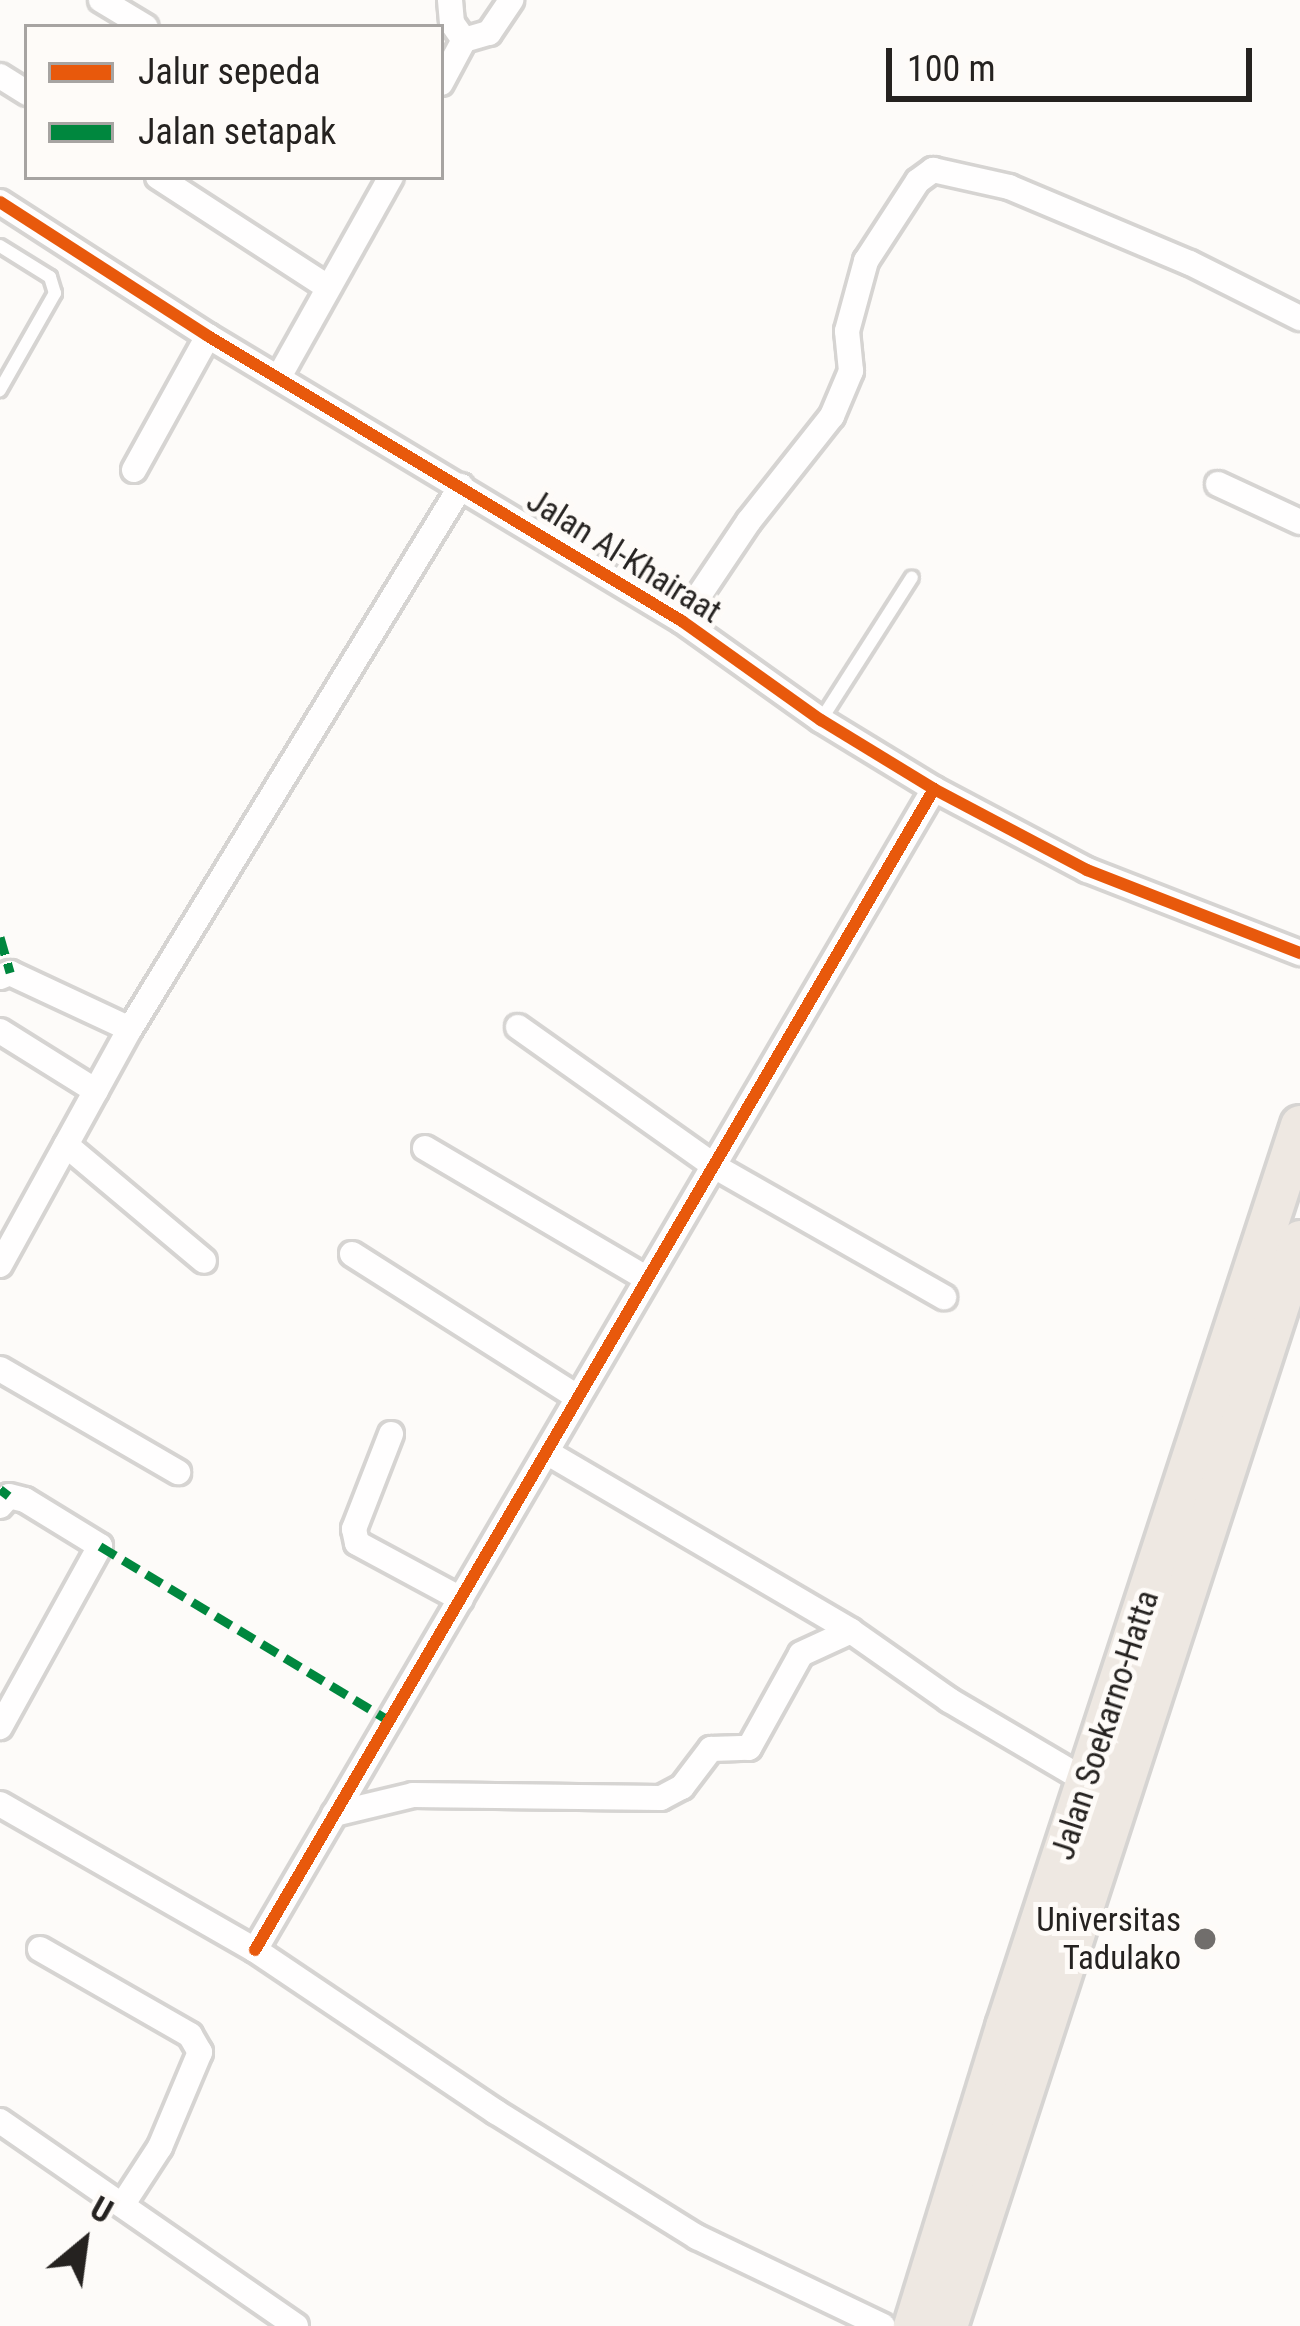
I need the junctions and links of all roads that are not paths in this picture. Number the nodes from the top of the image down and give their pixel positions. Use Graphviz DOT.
graph roads {
  1 [pos="101,0"];
  2 [pos="450,0"];
  3 [pos="511,0"];
  4 [pos="141,24"];
  5 [pos="464,40"];
  6 [pos="444,77"];
  7 [pos="163,180"];
  8 [pos="389,180"];
  9 [pos="0,202"];
  10 [pos="0,246"];
  11 [pos="326,286"];
  12 [pos="1300,318"];
  13 [pos="208,336"];
  14 [pos="279,377"];
  15 [pos="0,390"];
  16 [pos="134,470"];
  17 [pos="1218,484"];
  18 [pos="461,487"];
  19 [pos="1300,522"];
  20 [pos="912,577"];
  21 [pos="682,621"];
  22 [pos="820,720"];
  23 [pos="934,789"];
  24 [pos="1300,953"];
  25 [pos="0,977"];
  26 [pos="518,1027"];
  27 [pos="130,1029"];
  28 [pos="0,1031"];
  29 [pos="96,1091"];
  30 [pos="1300,1125"];
  31 [pos="66,1145"];
  32 [pos="425,1148"];
  33 [pos="714,1166"];
  34 [pos="1300,1240"];
  35 [pos="352,1254"];
  36 [pos="204,1261"];
  37 [pos="0,1264"];
  38 [pos="646,1278"];
  39 [pos="944,1297"];
  40 [pos="0,1369"];
  41 [pos="577,1397"];
  42 [pos="391,1434"];
  43 [pos="548,1453"];
  44 [pos="178,1472"];
  45 [pos="0,1506"];
  46 [pos="460,1598"];
  47 [pos="850,1631"];
  48 [pos="0,1727"];
  49 [pos="1088,1782"];
  50 [pos="0,1804"];
  51 [pos="334,1814"];
  52 [pos="40,1949"];
  53 [pos="255,1950"];
  54 [pos="0,2121"];
  55 [pos="123,2204"];
  56 [pos="296,2326"];
  57 [pos="883,2326"];
  58 [pos="913,2326"];
  59 [pos="946,2326"];
  1 -- 4 [label="street"];
  2 -- 5 [label="street"];
  3 -- 5 [label="street"];
  5 -- 6 [label="street"];
  7 -- 11 [label="street"];
  8 -- 11 [label="street"];
  9 -- 13 [label="street, Jalan Al-Khairaat"];
  10 -- 15 [label="lane"];
  11 -- 14 [label="street"];
  12 -- 21 [label="street"];
  13 -- 14 [label="street, Jalan Al-Khairaat"];
  13 -- 16 [label="street"];
  14 -- 18 [label="street, Jalan Al-Khairaat"];
  17 -- 19 [label="street"];
  18 -- 21 [label="street, Jalan Al-Khairaat"];
  18 -- 27 [label="street"];
  20 -- 22 [label="lane"];
  21 -- 22 [label="street, Jalan Al-Khairaat"];
  22 -- 23 [label="street, Jalan Al-Khairaat"];
  23 -- 24 [label="street, Jalan Al-Khairaat"];
  23 -- 33 [label="street"];
  25 -- 27 [label="street"];
  26 -- 33 [label="street"];
  27 -- 29 [label="street"];
  28 -- 29 [label="street"];
  29 -- 31 [label="street"];
  30 -- 49 [label="main road, Jalan Soekarno-Hatta"];
  31 -- 36 [label="street"];
  31 -- 37 [label="street"];
  32 -- 38 [label="street"];
  33 -- 38 [label="street"];
  33 -- 39 [label="street"];
  34 -- 59 [label="main road, Jalan Soekarno-Hatta"];
  35 -- 41 [label="street"];
  38 -- 41 [label="street"];
  40 -- 44 [label="street"];
  41 -- 43 [label="street"];
  42 -- 46 [label="street"];
  43 -- 46 [label="street"];
  43 -- 47 [label="street"];
  45 -- 48 [label="street"];
  46 -- 51 [label="street"];
  47 -- 49 [label="street"];
  47 -- 51 [label="street"];
  49 -- 58 [label="main road, Jalan Soekarno-Hatta"];
  50 -- 53 [label="street"];
  51 -- 53 [label="street"];
  52 -- 55 [label="street"];
  53 -- 57 [label="street"];
  54 -- 55 [label="street"];
  55 -- 56 [label="street"];
}
